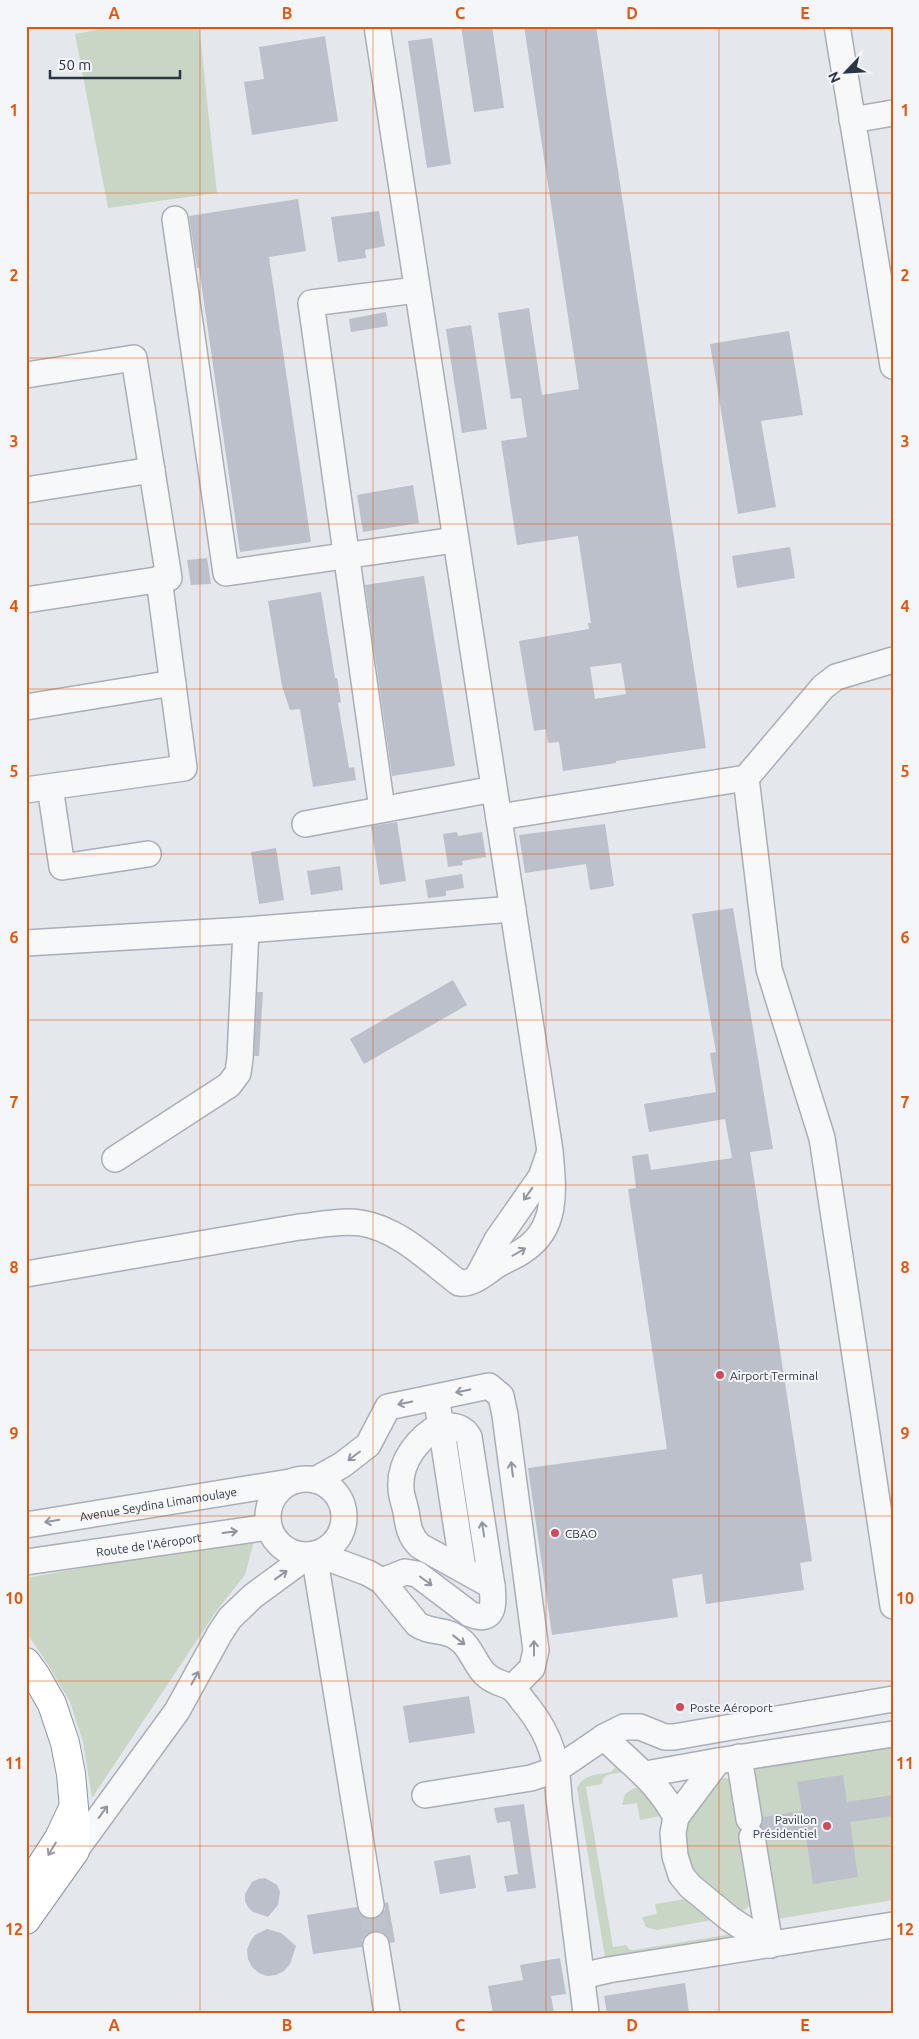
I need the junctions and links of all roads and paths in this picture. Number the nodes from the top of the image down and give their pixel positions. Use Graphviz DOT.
graph roads {
  1 [pos="377,26"];
  2 [pos="836,26"];
  3 [pos="893,113"];
  4 [pos="852,120"];
  5 [pos="175,219"];
  6 [pos="417,290"];
  7 [pos="893,366"];
  8 [pos="26,375"];
  9 [pos="152,470"];
  10 [pos="26,490"];
  11 [pos="455,540"];
  12 [pos="346,556"];
  13 [pos="158,580"];
  14 [pos="26,600"];
  15 [pos="893,660"];
  16 [pos="172,682"];
  17 [pos="26,707"];
  18 [pos="746,778"];
  19 [pos="38,788"];
  20 [pos="494,789"];
  21 [pos="382,809"];
  22 [pos="499,818"];
  23 [pos="305,824"];
  24 [pos="148,854"];
  25 [pos="513,909"];
  26 [pos="246,930"];
  27 [pos="26,943"];
  28 [pos="550,1151"];
  29 [pos="115,1159"];
  30 [pos="26,1274"];
  31 [pos="478,1277"];
  32 [pos="436,1396"];
  33 [pos="441,1425"];
  34 [pos="315,1480"];
  35 [pos="290,1482"];
  36 [pos="26,1525"];
  37 [pos="270,1527"];
  38 [pos="314,1554"];
  39 [pos="26,1562"];
  40 [pos="463,1569"];
  41 [pos="382,1581"];
  42 [pos="492,1586"];
  43 [pos="893,1606"];
  44 [pos="26,1662"];
  45 [pos="512,1688"];
  46 [pos="893,1699"];
  47 [pos="893,1734"];
  48 [pos="604,1737"];
  49 [pos="728,1759"];
  50 [pos="557,1769"];
  51 [pos="646,1774"];
  52 [pos="426,1795"];
  53 [pos="74,1807"];
  54 [pos="676,1818"];
  55 [pos="74,1851"];
  56 [pos="26,1888"];
  57 [pos="371,1905"];
  58 [pos="26,1920"];
  59 [pos="893,1925"];
  60 [pos="376,1945"];
  61 [pos="770,1945"];
  62 [pos="582,1976"];
  63 [pos="387,2013"];
  64 [pos="586,2013"];
  1 -- 6 [label="street"];
  2 -- 4 [label="street"];
  3 -- 4 [label="street"];
  4 -- 7 [label="street"];
  5 -- 12 [label="street"];
  6 -- 11 [label="street"];
  6 -- 12 [label="street"];
  8 -- 9 [label="street"];
  9 -- 10 [label="street"];
  9 -- 13 [label="street"];
  11 -- 12 [label="street"];
  11 -- 20 [label="street"];
  12 -- 21 [label="street"];
  13 -- 14 [label="street"];
  13 -- 16 [label="street"];
  15 -- 18 [label="street"];
  16 -- 17 [label="street"];
  16 -- 19 [label="street"];
  18 -- 22 [label="street"];
  18 -- 43 [label="street"];
  19 -- 24 [label="street"];
  20 -- 21 [label="street"];
  20 -- 22 [label="street"];
  21 -- 23 [label="street"];
  22 -- 25 [label="street"];
  25 -- 26 [label="street"];
  25 -- 28 [label="street"];
  26 -- 27 [label="street"];
  26 -- 29 [label="street"];
  28 -- 31 [label="street, one-way"];
  31 -- 28 [label="street, one-way"];
  30 -- 31 [label="street"];
  32 -- 33 [label="street"];
  32 -- 34 [label="street, one-way"];
  45 -- 32 [label="street, one-way"];
  33 -- 40 [label="street"];
  33 -- 40 [label="street"];
  42 -- 33 [label="street, one-way"];
  34 -- 35 [label="street"];
  34 -- 38 [label="street"];
  35 -- 36 [label="street, Avenue Seydina Limamoulaye, one-way"];
  35 -- 37 [label="street"];
  37 -- 38 [label="street"];
  39 -- 37 [label="street, Route de l'Aéroport, one-way"];
  38 -- 41 [label="street"];
  55 -- 38 [label="street, one-way"];
  38 -- 57 [label="street"];
  40 -- 42 [label="street"];
  41 -- 42 [label="street, one-way"];
  41 -- 45 [label="street, one-way"];
  44 -- 53 [label="highway"];
  45 -- 50 [label="street"];
  46 -- 48 [label="street"];
  47 -- 49 [label="street"];
  48 -- 50 [label="street"];
  48 -- 51 [label="street"];
  49 -- 51 [label="street"];
  49 -- 54 [label="street"];
  49 -- 61 [label="street"];
  50 -- 52 [label="street"];
  50 -- 62 [label="street"];
  51 -- 54 [label="street"];
  53 -- 55 [label="highway"];
  53 -- 56 [label="highway, one-way"];
  54 -- 61 [label="street"];
  55 -- 58 [label="highway"];
  59 -- 61 [label="street"];
  60 -- 63 [label="street"];
  61 -- 62 [label="street"];
  62 -- 64 [label="street"];
}
